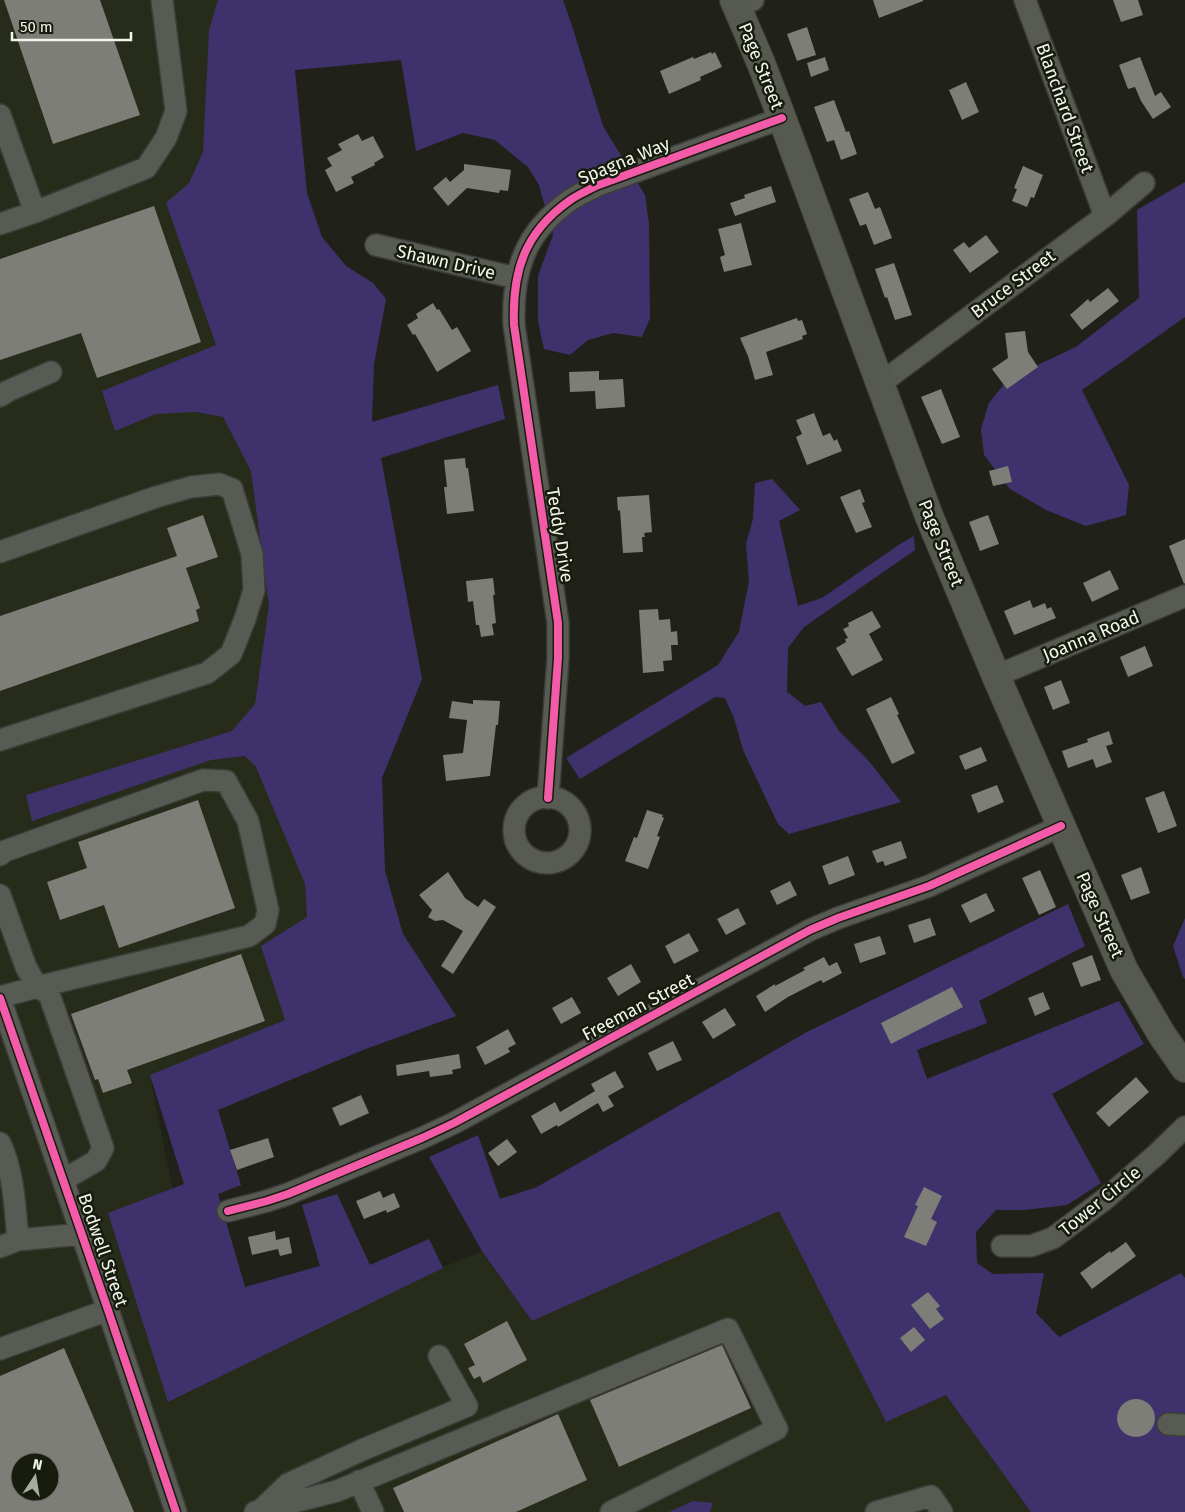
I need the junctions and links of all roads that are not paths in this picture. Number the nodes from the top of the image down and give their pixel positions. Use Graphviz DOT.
graph roads {
  1 [pos="162,0"];
  2 [pos="1024,0"];
  3 [pos="741,2"];
  4 [pos="0,115"];
  5 [pos="782,118"];
  6 [pos="1144,183"];
  7 [pos="35,212"];
  8 [pos="1105,216"];
  9 [pos="0,224"];
  10 [pos="376,245"];
  11 [pos="516,278"];
  12 [pos="51,372"];
  13 [pos="881,383"];
  14 [pos="0,396"];
  15 [pos="0,552"];
  16 [pos="1185,596"];
  17 [pos="996,676"];
  18 [pos="0,740"];
  19 [pos="548,798"];
  20 [pos="1061,826"];
  21 [pos="0,855"];
  22 [pos="0,895"];
  23 [pos="37,987"];
  24 [pos="0,998"];
  25 [pos="5,1030"];
  26 [pos="1185,1068"];
  27 [pos="1185,1127"];
  28 [pos="0,1143"];
  29 [pos="63,1180"];
  30 [pos="228,1211"];
  31 [pos="82,1234"];
  32 [pos="9,1244"];
  33 [pos="1002,1246"];
  34 [pos="108,1310"];
  35 [pos="0,1349"];
  36 [pos="439,1356"];
  37 [pos="359,1481"];
  38 [pos="257,1511"];
  39 [pos="176,1512"];
  40 [pos="373,1512"];
  41 [pos="610,1512"];
  42 [pos="876,1512"];
  43 [pos="942,1512"];
  1 -- 7 [label="street"];
  2 -- 8 [label="street, Blanchard Street"];
  3 -- 5 [label="main road, Page Street"];
  4 -- 7 [label="street"];
  5 -- 11 [label="street, Spagna Way"];
  5 -- 13 [label="main road, Page Street"];
  6 -- 8 [label="street, Bruce Street"];
  7 -- 9 [label="street"];
  8 -- 13 [label="street, Bruce Street"];
  10 -- 11 [label="street, Shawn Drive"];
  11 -- 19 [label="street, Teddy Drive"];
  12 -- 14 [label="street"];
  13 -- 17 [label="main road, Page Street"];
  15 -- 18 [label="street"];
  16 -- 17 [label="street, Joanna Road"];
  17 -- 20 [label="main road, Page Street"];
  20 -- 26 [label="main road, Page Street"];
  20 -- 30 [label="street, Freeman Street"];
  21 -- 23 [label="street"];
  22 -- 23 [label="street"];
  23 -- 24 [label="street"];
  23 -- 29 [label="street"];
  24 -- 25 [label="street, Bodwell Street"];
  25 -- 29 [label="street, Bodwell Street"];
  27 -- 33 [label="street, Tower Circle"];
  28 -- 32 [label="street"];
  29 -- 31 [label="street, Bodwell Street"];
  31 -- 32 [label="street"];
  31 -- 34 [label="street, Bodwell Street"];
  34 -- 35 [label="street"];
  34 -- 39 [label="street, Bodwell Street"];
  36 -- 38 [label="street"];
  37 -- 38 [label="street"];
  37 -- 40 [label="street"];
  37 -- 41 [label="street"];
  42 -- 43 [label="street"];
}
